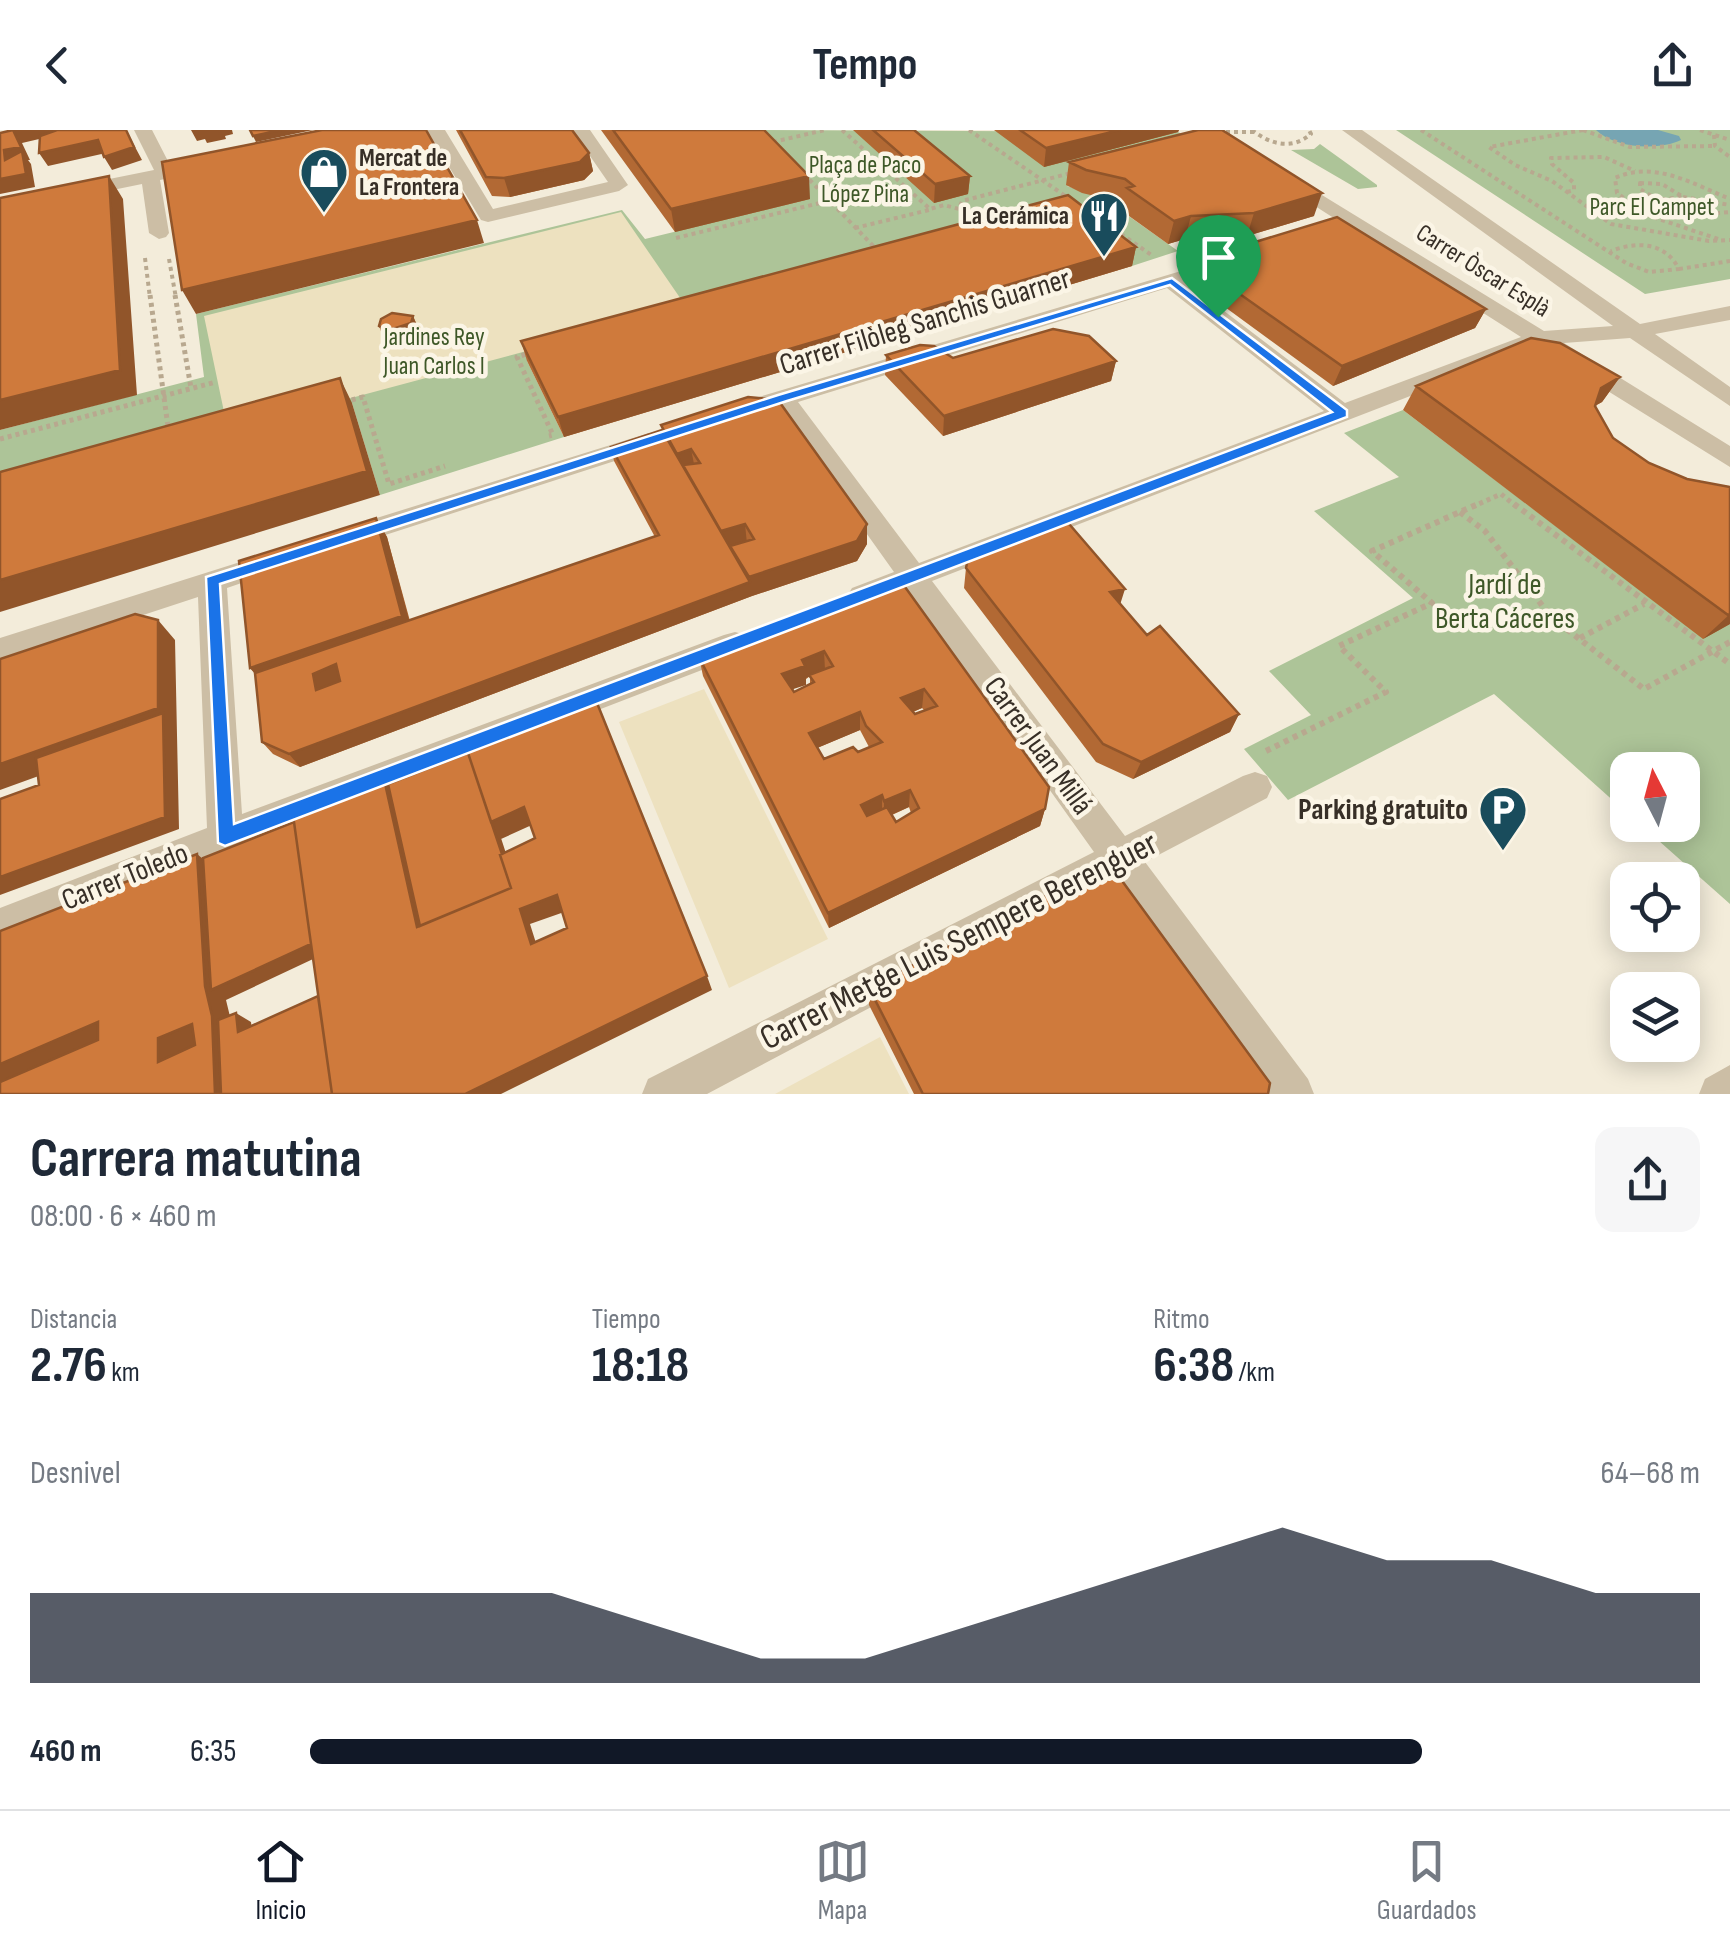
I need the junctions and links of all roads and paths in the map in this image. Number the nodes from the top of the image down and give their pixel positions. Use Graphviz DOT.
graph roads {
  1 [pos="142,130"];
  2 [pos="436,130"];
  3 [pos="581,130"];
  4 [pos="825,130"];
  5 [pos="842,130"];
  6 [pos="968,130"];
  7 [pos="1309,130"];
  8 [pos="1351,130"];
  9 [pos="1421,130"];
  10 [pos="1583,130"];
  11 [pos="1700,130"];
  12 [pos="1253,131"];
  13 [pos="1226,132"];
  14 [pos="1714,134"];
  15 [pos="1730,140"];
  16 [pos="1715,146"];
  17 [pos="784,154"];
  18 [pos="1730,157"];
  19 [pos="223,162"];
  20 [pos="1261,164"];
  21 [pos="796,165"];
  22 [pos="1092,168"];
  23 [pos="1636,172"];
  24 [pos="158,175"];
  25 [pos="1038,182"];
  26 [pos="964,186"];
  27 [pos="1567,192"];
  28 [pos="977,197"];
  29 [pos="1683,197"];
  30 [pos="829,201"];
  31 [pos="1730,205"];
  32 [pos="1085,206"];
  33 [pos="1631,206"];
  34 [pos="0,207"];
  35 [pos="930,209"];
  36 [pos="1068,210"];
  37 [pos="1356,223"];
  38 [pos="856,228"];
  39 [pos="676,238"];
  40 [pos="156,240"];
  41 [pos="1722,240"];
  42 [pos="1730,240"];
  43 [pos="1282,246"];
  44 [pos="1611,252"];
  45 [pos="1245,258"];
  46 [pos="886,260"];
  47 [pos="1730,261"];
  48 [pos="1679,270"];
  49 [pos="1169,273"];
  50 [pos="1592,301"];
  51 [pos="1730,313"];
  52 [pos="1508,318"];
  53 [pos="1636,332"];
  54 [pos="1540,338"];
  55 [pos="534,352"];
  56 [pos="1589,369"];
  57 [pos="216,382"];
  58 [pos="191,388"];
  59 [pos="162,395"];
  60 [pos="782,398"];
  61 [pos="1730,398"];
  62 [pos="344,402"];
  63 [pos="1342,414"];
  64 [pos="707,422"];
  65 [pos="670,434"];
  66 [pos="0,439"];
  67 [pos="537,440"];
  68 [pos="172,450"];
  69 [pos="1730,458"];
  70 [pos="444,466"];
  71 [pos="1460,512"];
  72 [pos="913,576"];
  73 [pos="212,581"];
  74 [pos="1644,604"];
  75 [pos="838,605"];
  76 [pos="764,633"];
  77 [pos="1580,638"];
  78 [pos="1730,642"];
  79 [pos="0,650"];
  80 [pos="1710,653"];
  81 [pos="1730,664"];
  82 [pos="1253,773"];
  83 [pos="225,837"];
  84 [pos="1120,858"];
  85 [pos="0,927"];
  86 [pos="1730,1086"];
  87 [pos="664,1094"];
  88 [pos="1294,1094"];
  89 [pos="1720,1094"];
  1 -- 24 [label="street"];
  2 -- 3 [label="street"];
  4 -- 17 [label="path"];
  5 -- 35 [label="path"];
  6 -- 25 [label="path"];
  7 -- 12 [label="path"];
  8 -- 50 [label="street, Carrer Òscar Esplà"];
  9 -- 44 [label="path"];
  10 -- 16 [label="path"];
  10 -- 27 [label="path"];
  11 -- 14 [label="path"];
  12 -- 13 [label="path"];
  14 -- 15 [label="path"];
  14 -- 16 [label="path"];
  16 -- 18 [label="path"];
  19 -- 24 [label="street"];
  20 -- 37 [label="street, Carrer Òscar Esplà"];
  21 -- 30 [label="path"];
  22 -- 25 [label="path"];
  23 -- 27 [label="path"];
  23 -- 31 [label="path"];
  23 -- 33 [label="path"];
  24 -- 34 [label="street"];
  24 -- 40 [label="street"];
  25 -- 28 [label="path"];
  25 -- 32 [label="path"];
  26 -- 28 [label="path"];
  27 -- 41 [label="path"];
  28 -- 35 [label="path"];
  29 -- 29 [label="path"];
  29 -- 31 [label="path"];
  30 -- 38 [label="path"];
  30 -- 39 [label="path"];
  31 -- 33 [label="path"];
  32 -- 36 [label="path"];
  32 -- 49 [label="path"];
  33 -- 41 [label="path"];
  35 -- 38 [label="path"];
  37 -- 43 [label="street"];
  37 -- 52 [label="street, Carrer Òscar Esplà"];
  38 -- 46 [label="path"];
  40 -- 58 [label="path"];
  40 -- 59 [label="path"];
  41 -- 42 [label="path"];
  44 -- 48 [label="path"];
  44 -- 48 [label="path"];
  45 -- 49 [label="street, Carrer Filòleg Sanchis Guarner"];
  47 -- 48 [label="path"];
  49 -- 60 [label="street, Carrer Filòleg Sanchis Guarner"];
  49 -- 63 [label="street"];
  50 -- 52 [label="street"];
  50 -- 53 [label="street, Carrer Òscar Esplà"];
  51 -- 53 [label="street"];
  52 -- 54 [label="street, Carrer Òscar Esplà"];
  53 -- 54 [label="street"];
  53 -- 56 [label="street"];
  53 -- 61 [label="street, Carrer Òscar Esplà"];
  54 -- 56 [label="street, Carrer Òscar Esplà"];
  54 -- 63 [label="street"];
  55 -- 67 [label="path"];
  56 -- 69 [label="street, Carrer Òscar Esplà"];
  57 -- 58 [label="path"];
  58 -- 59 [label="path"];
  59 -- 66 [label="path"];
  59 -- 68 [label="path"];
  60 -- 64 [label="street, Carrer Filòleg Sanchis Guarner"];
  60 -- 72 [label="street, Carrer Juan Millá"];
  62 -- 70 [label="path"];
  63 -- 72 [label="street"];
  65 -- 73 [label="street"];
  71 -- 74 [label="path"];
  71 -- 77 [label="path"];
  71 -- 82 [label="path"];
  72 -- 75 [label="street"];
  72 -- 84 [label="street, Carrer Juan Millá"];
  73 -- 79 [label="street"];
  73 -- 83 [label="street"];
  74 -- 77 [label="path"];
  74 -- 80 [label="path"];
  76 -- 83 [label="street, Carrer Toledo"];
  77 -- 80 [label="path"];
  78 -- 80 [label="path"];
  80 -- 81 [label="path"];
  82 -- 84 [label="street, Carrer Metge Luis Sempere Berenguer"];
  83 -- 85 [label="street, Carrer Toledo"];
  84 -- 87 [label="street, Carrer Metge Luis Sempere Berenguer"];
  84 -- 88 [label="street, Carrer Juan Millá"];
  86 -- 89 [label="street"];
}
